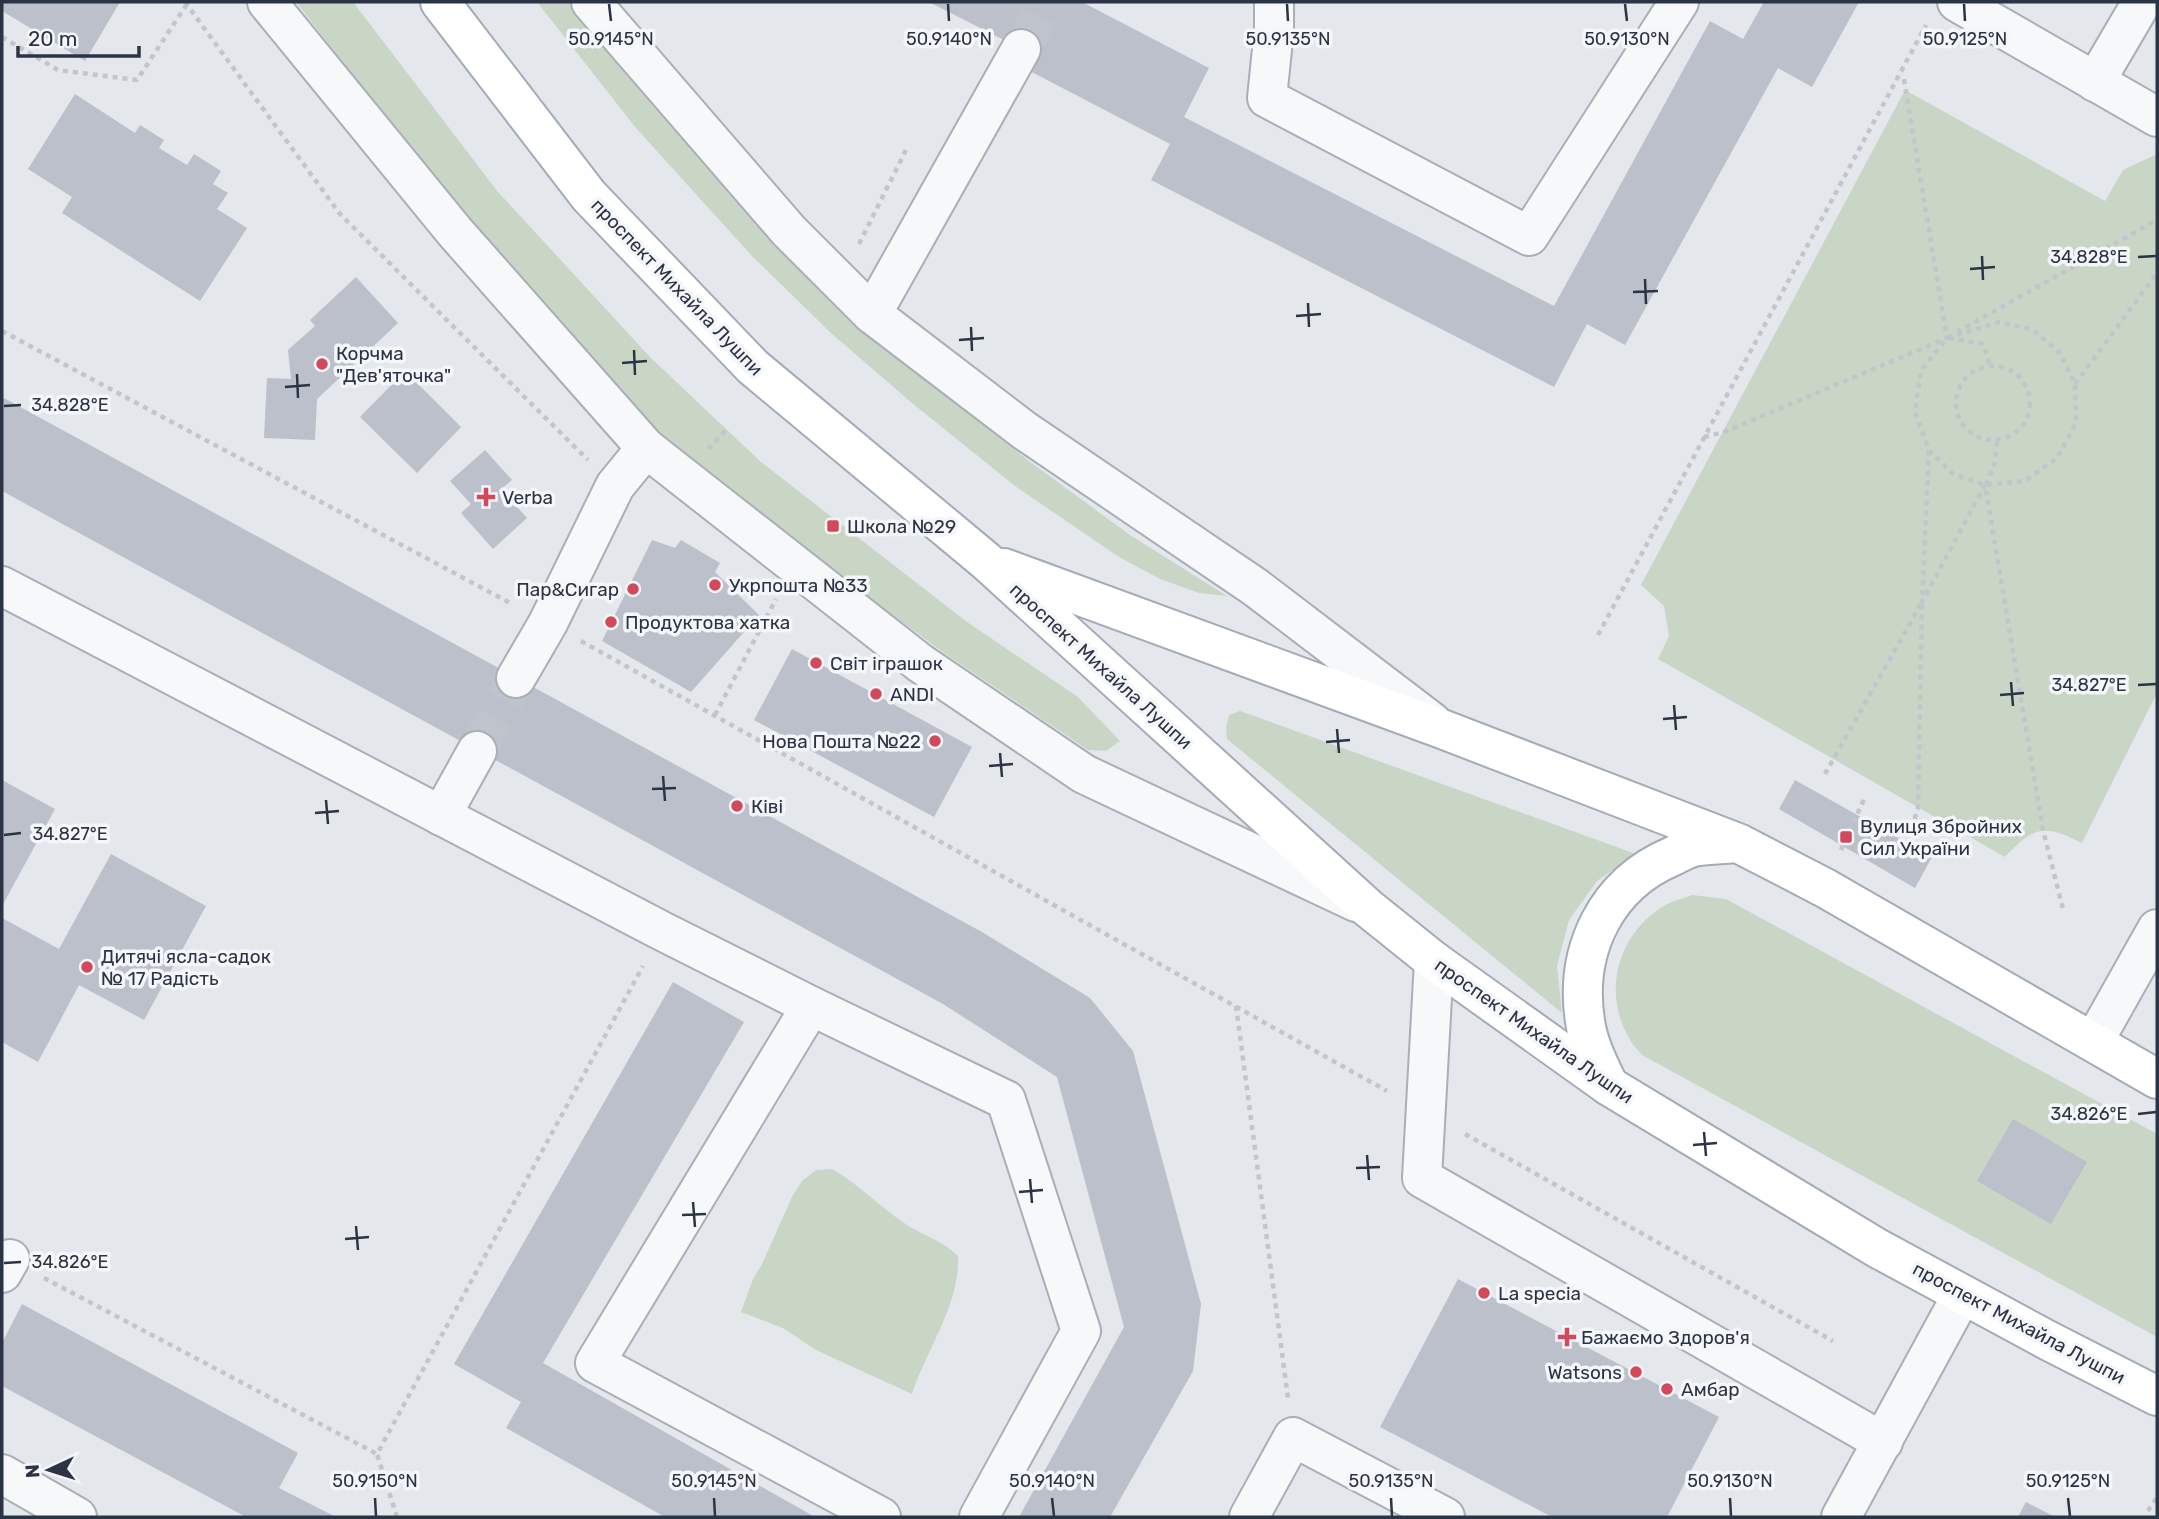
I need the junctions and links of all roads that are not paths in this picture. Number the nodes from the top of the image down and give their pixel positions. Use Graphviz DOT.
graph roads {
  1 [pos="267,2"];
  2 [pos="440,2"];
  3 [pos="591,2"];
  4 [pos="1274,2"];
  5 [pos="1679,2"];
  6 [pos="2141,2"];
  7 [pos="1945,8"];
  8 [pos="1021,49"];
  9 [pos="2095,82"];
  10 [pos="2157,117"];
  11 [pos="872,314"];
  12 [pos="646,448"];
  13 [pos="986,561"];
  14 [pos="2,586"];
  15 [pos="516,678"];
  16 [pos="1442,729"];
  17 [pos="477,751"];
  18 [pos="441,816"];
  19 [pos="1738,843"];
  20 [pos="1368,908"];
  21 [pos="2157,929"];
  22 [pos="1434,961"];
  23 [pos="811,1006"];
  24 [pos="2094,1041"];
  25 [pos="2157,1079"];
  26 [pos="1609,1086"];
  27 [pos="1962,1294"];
  28 [pos="2157,1396"];
  29 [pos="1883,1442"];
  30 [pos="2,1474"];
  31 [pos="77,1517"];
  32 [pos="881,1517"];
  33 [pos="979,1517"];
  34 [pos="1248,1517"];
  35 [pos="1444,1517"];
  36 [pos="1841,1517"];
  1 -- 12 [label="street"];
  2 -- 13 [label="main road, проспект Михайла Лушпи"];
  3 -- 11 [label="street"];
  4 -- 5 [label="street"];
  6 -- 9 [label="street"];
  7 -- 9 [label="street"];
  8 -- 11 [label="street"];
  9 -- 10 [label="street"];
  11 -- 16 [label="street"];
  12 -- 15 [label="street"];
  12 -- 20 [label="street"];
  13 -- 16 [label="main road, проспект Михайла Лушпи"];
  13 -- 20 [label="main road, проспект Михайла Лушпи"];
  14 -- 18 [label="street"];
  16 -- 19 [label="main road, проспект Михайла Лушпи"];
  17 -- 18 [label="street"];
  18 -- 23 [label="street"];
  19 -- 24 [label="main road, проспект Михайла Лушпи"];
  19 -- 26 [label="main road"];
  20 -- 22 [label="main road, проспект Михайла Лушпи"];
  21 -- 24 [label="street"];
  22 -- 26 [label="main road, проспект Михайла Лушпи"];
  22 -- 29 [label="street"];
  23 -- 32 [label="street"];
  23 -- 33 [label="street"];
  24 -- 25 [label="main road, проспект Михайла Лушпи"];
  26 -- 27 [label="main road, проспект Михайла Лушпи"];
  27 -- 28 [label="main road, проспект Михайла Лушпи"];
  27 -- 29 [label="street"];
  29 -- 36 [label="street"];
  30 -- 31 [label="street"];
  34 -- 35 [label="street"];
}
